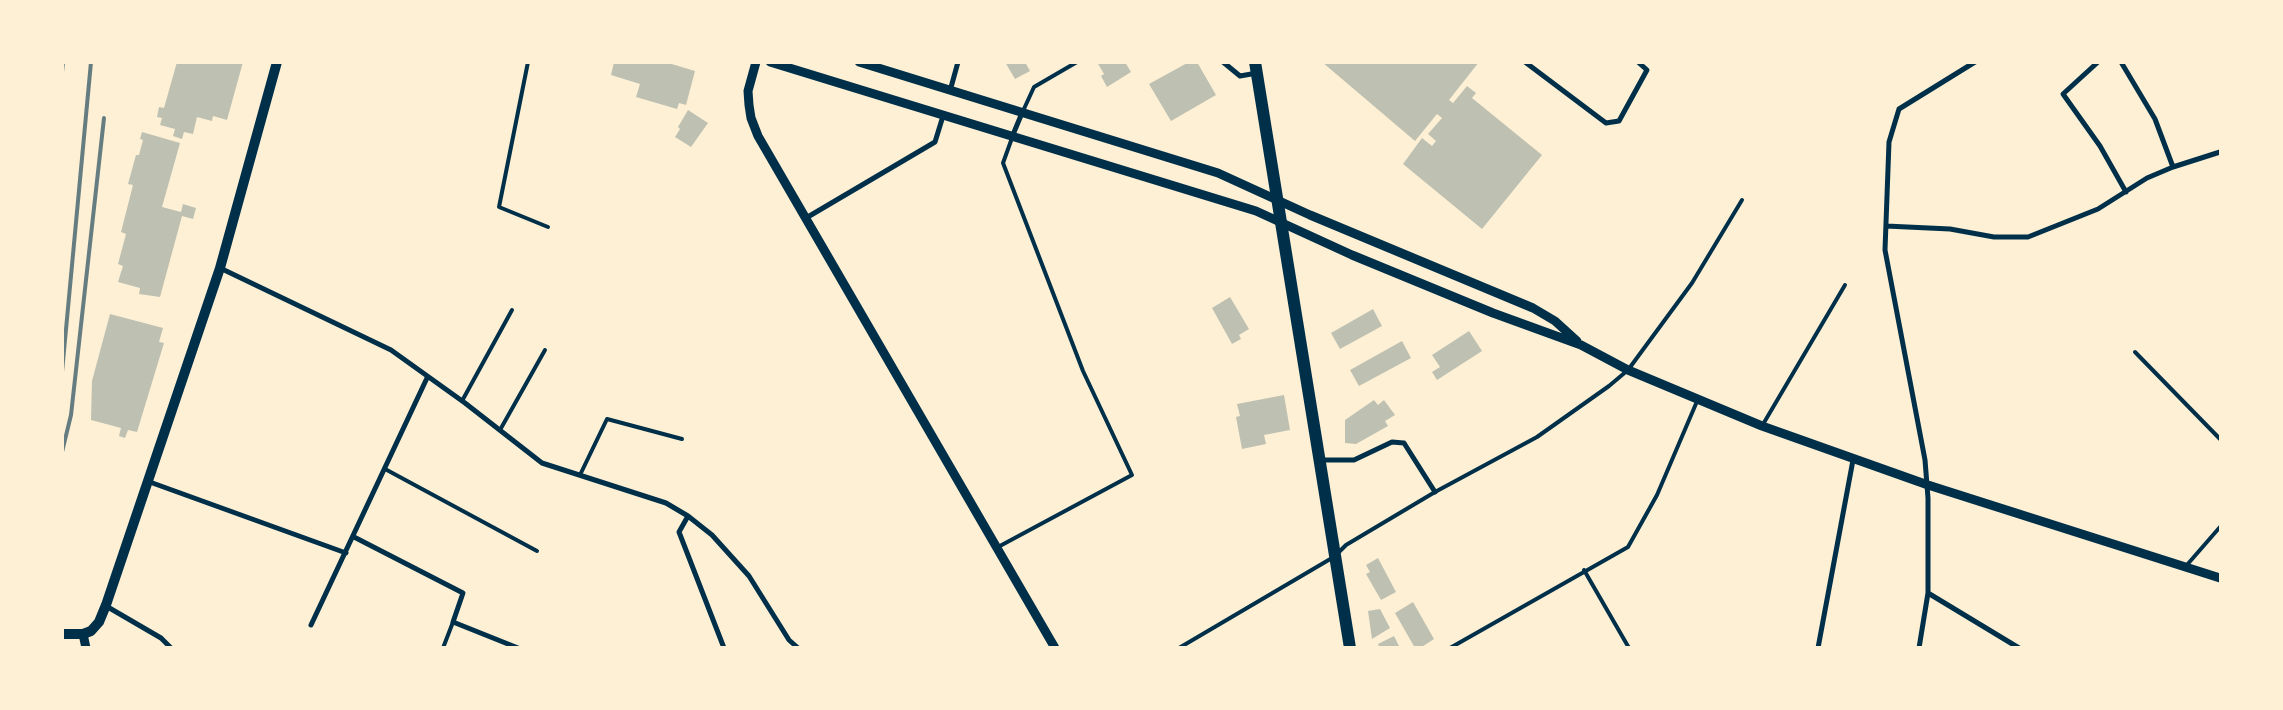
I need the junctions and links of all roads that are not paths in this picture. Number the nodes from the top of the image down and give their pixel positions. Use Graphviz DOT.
graph roads {
  1 [pos="277,62"];
  2 [pos="528,62"];
  3 [pos="756,62"];
  4 [pos="770,62"];
  5 [pos="859,62"];
  6 [pos="958,62"];
  7 [pos="1077,62"];
  8 [pos="1223,62"];
  9 [pos="1524,62"];
  10 [pos="1638,62"];
  11 [pos="1975,62"];
  12 [pos="2098,62"];
  13 [pos="2122,62"];
  14 [pos="1256,68"];
  15 [pos="950,91"];
  16 [pos="1022,113"];
  17 [pos="943,116"];
  18 [pos="1012,138"];
  19 [pos="2220,152"];
  20 [pos="2173,167"];
  21 [pos="2126,192"];
  22 [pos="1276,200"];
  23 [pos="1742,200"];
  24 [pos="806,218"];
  25 [pos="1280,221"];
  26 [pos="1886,226"];
  27 [pos="548,227"];
  28 [pos="220,268"];
  29 [pos="1845,285"];
  30 [pos="512,310"];
  31 [pos="1581,345"];
  32 [pos="545,350"];
  33 [pos="2135,352"];
  34 [pos="1628,370"];
  35 [pos="428,378"];
  36 [pos="1698,399"];
  37 [pos="462,401"];
  38 [pos="1762,426"];
  39 [pos="500,430"];
  40 [pos="682,439"];
  41 [pos="2220,439"];
  42 [pos="1319,460"];
  43 [pos="1853,460"];
  44 [pos="385,469"];
  45 [pos="580,475"];
  46 [pos="147,481"];
  47 [pos="1928,485"];
  48 [pos="1435,492"];
  49 [pos="688,516"];
  50 [pos="2220,527"];
  51 [pos="354,537"];
  52 [pos="998,547"];
  53 [pos="537,551"];
  54 [pos="346,554"];
  55 [pos="1335,556"];
  56 [pos="2185,567"];
  57 [pos="1584,570"];
  58 [pos="2220,578"];
  59 [pos="1928,593"];
  60 [pos="106,605"];
  61 [pos="453,622"];
  62 [pos="311,625"];
  63 [pos="62,634"];
  64 [pos="83,634"];
  65 [pos="86,648"];
  66 [pos="171,648"];
  67 [pos="443,648"];
  68 [pos="518,648"];
  69 [pos="724,648"];
  70 [pos="798,648"];
  71 [pos="1055,648"];
  72 [pos="1179,648"];
  73 [pos="1350,648"];
  74 [pos="1450,648"];
  75 [pos="1629,648"];
  76 [pos="1818,648"];
  77 [pos="1919,648"];
  78 [pos="2019,648"];
  1 -- 28 [label="main road"];
  2 -- 27 [label="lane"];
  3 -- 24 [label="street"];
  4 -- 17 [label="street"];
  5 -- 15 [label="street"];
  6 -- 15 [label="street"];
  7 -- 16 [label="lane"];
  8 -- 14 [label="street"];
  9 -- 10 [label="street"];
  11 -- 26 [label="street"];
  12 -- 21 [label="street"];
  13 -- 20 [label="street"];
  14 -- 22 [label="highway"];
  15 -- 16 [label="street"];
  16 -- 18 [label="street"];
  16 -- 22 [label="street"];
  17 -- 18 [label="street"];
  17 -- 24 [label="street"];
  18 -- 25 [label="street"];
  18 -- 52 [label="lane"];
  19 -- 20 [label="street"];
  20 -- 21 [label="street"];
  21 -- 26 [label="street"];
  22 -- 25 [label="highway"];
  22 -- 31 [label="street"];
  23 -- 34 [label="lane"];
  24 -- 52 [label="street"];
  25 -- 31 [label="street"];
  25 -- 42 [label="highway"];
  26 -- 47 [label="street"];
  28 -- 35 [label="street"];
  28 -- 46 [label="main road"];
  29 -- 38 [label="lane"];
  30 -- 37 [label="lane"];
  31 -- 34 [label="street"];
  32 -- 39 [label="lane"];
  33 -- 41 [label="lane"];
  34 -- 36 [label="street"];
  34 -- 48 [label="lane"];
  35 -- 37 [label="street"];
  35 -- 44 [label="street"];
  36 -- 38 [label="street"];
  36 -- 57 [label="lane"];
  37 -- 39 [label="street"];
  38 -- 43 [label="street"];
  39 -- 45 [label="street"];
  40 -- 45 [label="lane"];
  42 -- 48 [label="street"];
  42 -- 55 [label="highway"];
  43 -- 47 [label="street"];
  43 -- 76 [label="street"];
  44 -- 51 [label="street"];
  44 -- 53 [label="lane"];
  45 -- 49 [label="street"];
  46 -- 54 [label="street"];
  46 -- 60 [label="main road"];
  47 -- 56 [label="street"];
  47 -- 59 [label="street"];
  48 -- 55 [label="lane"];
  49 -- 69 [label="street"];
  49 -- 70 [label="street"];
  50 -- 56 [label="lane"];
  51 -- 54 [label="street"];
  51 -- 61 [label="street"];
  52 -- 71 [label="street"];
  54 -- 62 [label="street"];
  55 -- 72 [label="lane"];
  55 -- 73 [label="highway"];
  56 -- 58 [label="street"];
  57 -- 74 [label="lane"];
  57 -- 75 [label="lane"];
  59 -- 77 [label="street"];
  59 -- 78 [label="street"];
  60 -- 64 [label="main road"];
  60 -- 66 [label="street"];
  61 -- 67 [label="lane"];
  61 -- 68 [label="street"];
  63 -- 64 [label="main road"];
  64 -- 65 [label="street"];
}
